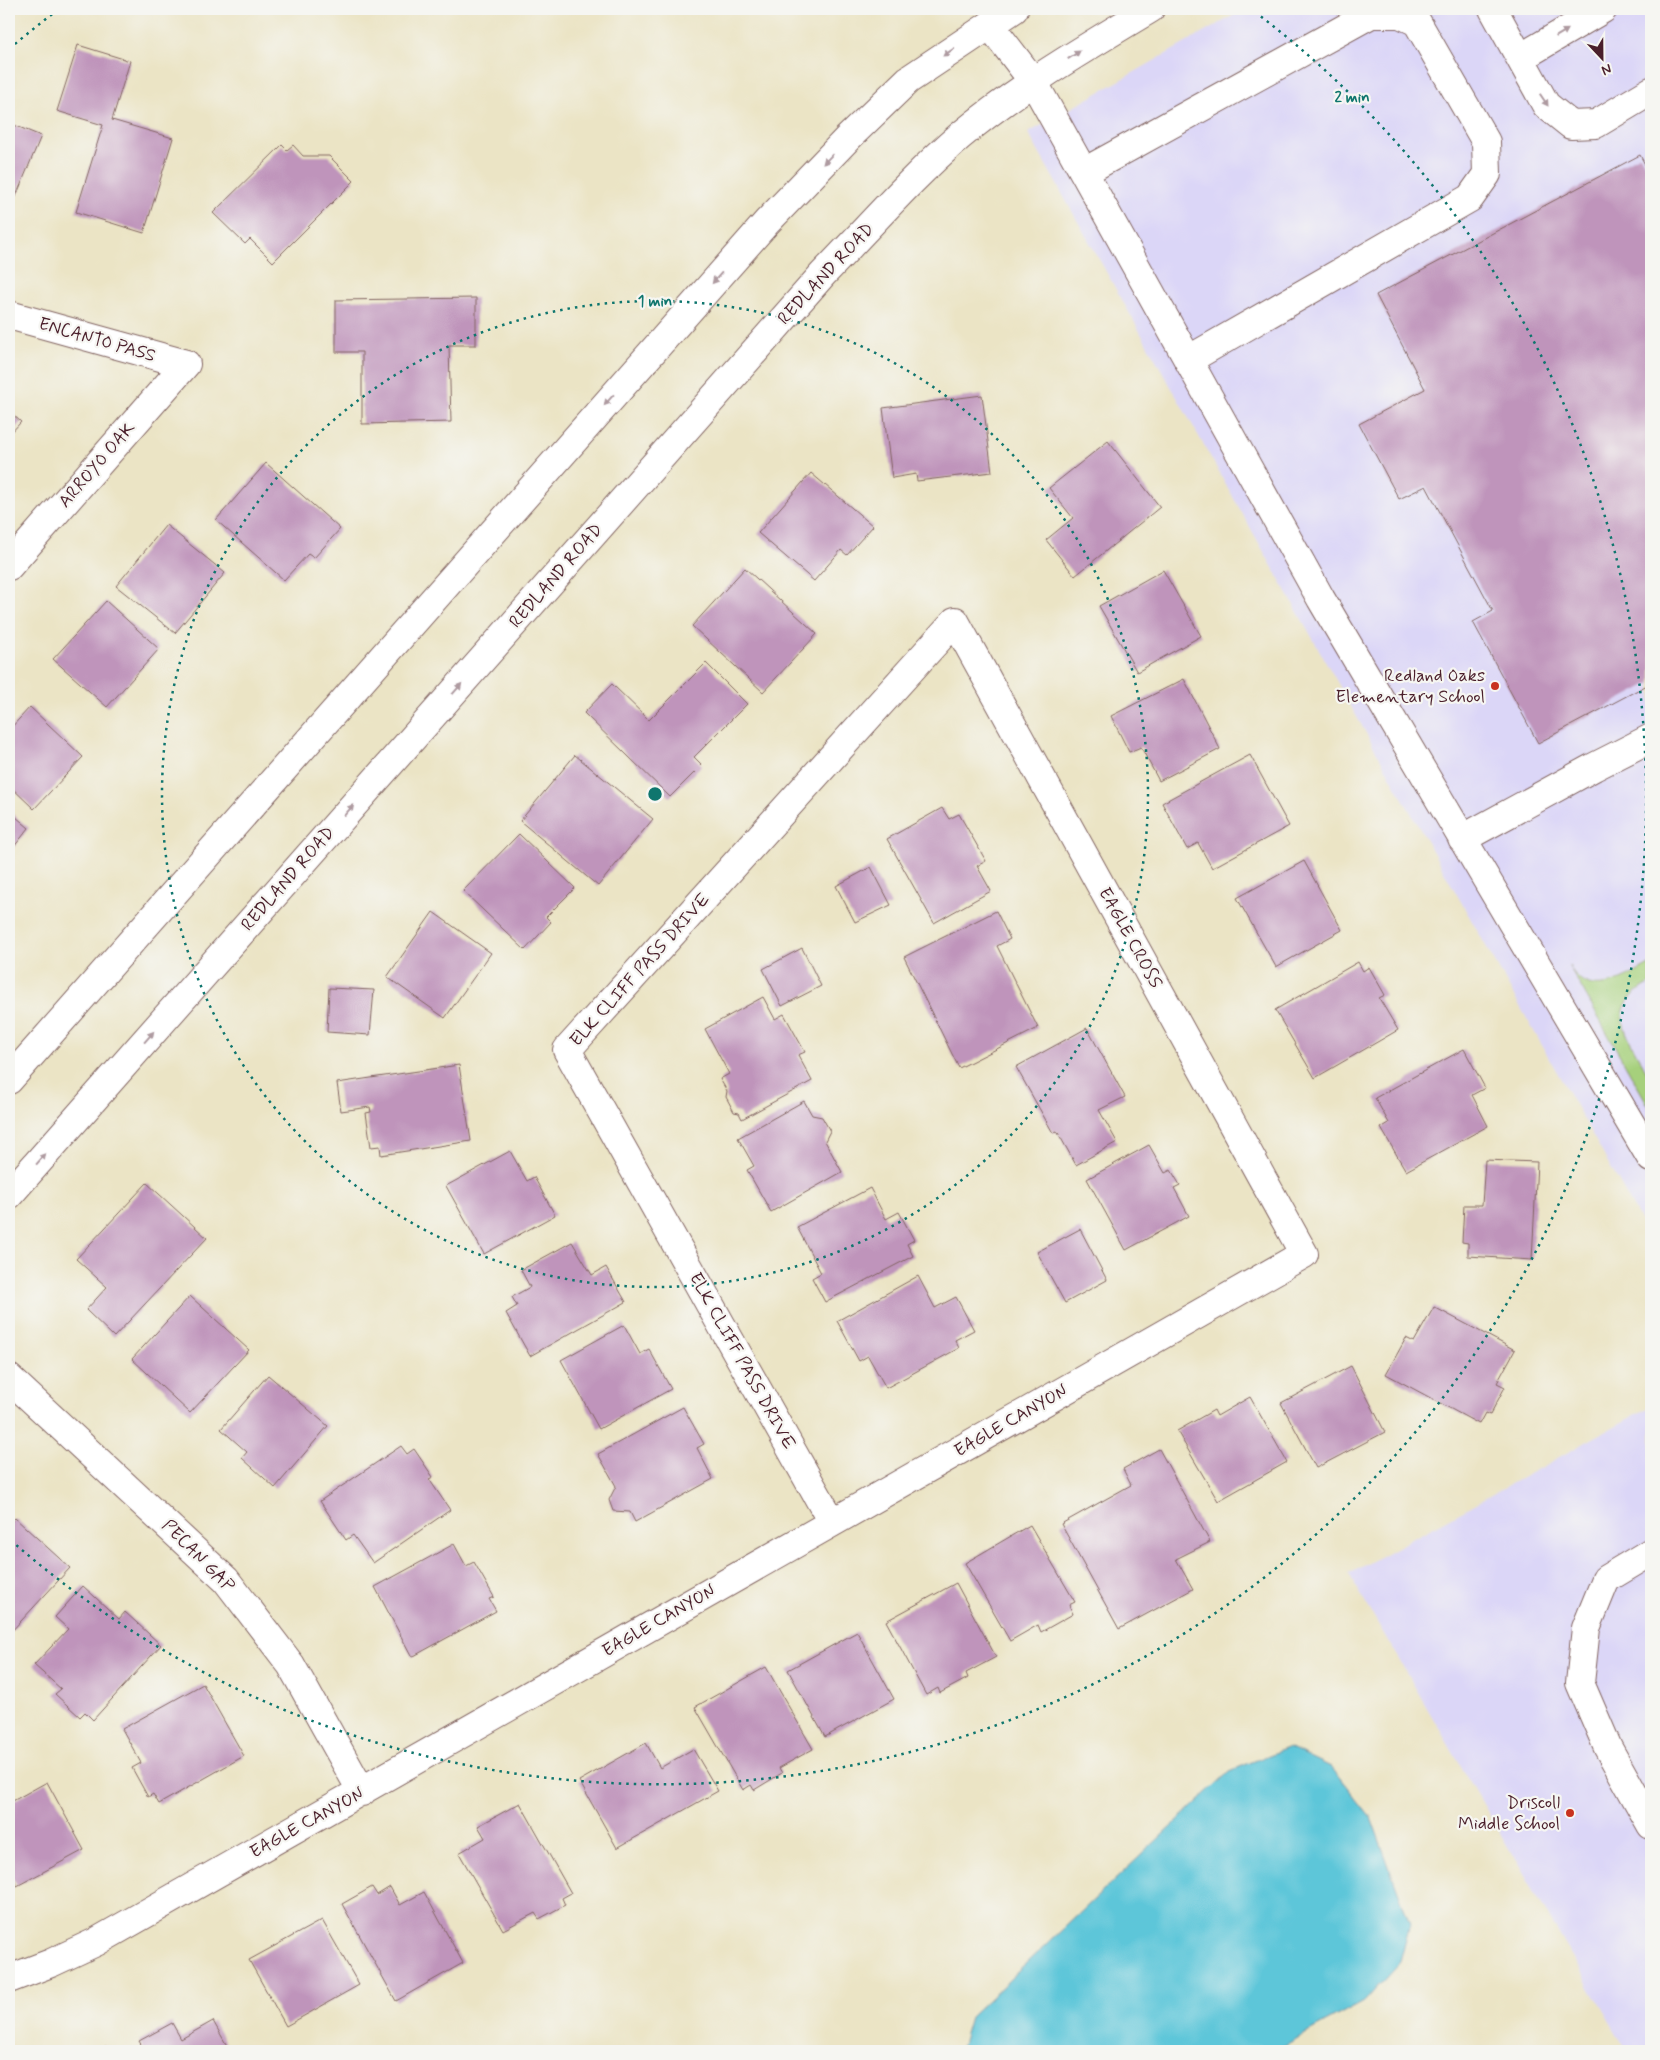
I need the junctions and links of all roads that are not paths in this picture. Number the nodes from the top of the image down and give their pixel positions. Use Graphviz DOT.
graph roads {
  1 [pos="1014,9"];
  2 [pos="1150,9"];
  3 [pos="1493,9"];
  4 [pos="1603,9"];
  5 [pos="990,25"];
  6 [pos="1520,58"];
  7 [pos="1033,81"];
  8 [pos="1651,92"];
  9 [pos="1084,172"];
  10 [pos="9,315"];
  11 [pos="1188,360"];
  12 [pos="186,364"];
  13 [pos="9,566"];
  14 [pos="955,622"];
  15 [pos="1651,738"];
  16 [pos="1462,839"];
  17 [pos="9,1080"];
  18 [pos="1651,1158"];
  19 [pos="9,1195"];
  20 [pos="1304,1254"];
  21 [pos="9,1378"];
  22 [pos="832,1522"];
  23 [pos="1651,1552"];
  24 [pos="362,1792"];
  25 [pos="1651,1825"];
  26 [pos="9,1979"];
  1 -- 5 [label="street"];
  7 -- 2 [label="street, REDLAND ROAD, one-way"];
  3 -- 6 [label="street"];
  6 -- 4 [label="street, one-way"];
  5 -- 7 [label="street"];
  5 -- 17 [label="street, one-way"];
  6 -- 8 [label="street, one-way"];
  7 -- 9 [label="street"];
  19 -- 7 [label="street, REDLAND ROAD, one-way"];
  9 -- 11 [label="street"];
  9 -- 11 [label="street"];
  10 -- 12 [label="street, ENCANTO PASS"];
  11 -- 16 [label="street"];
  12 -- 13 [label="street, ARROYO OAK"];
  14 -- 20 [label="street, EAGLE CROSS"];
  14 -- 22 [label="street, ELK CLIFF PASS DRIVE"];
  15 -- 16 [label="street"];
  16 -- 18 [label="street"];
  20 -- 22 [label="street, EAGLE CANYON"];
  21 -- 24 [label="street, PECAN GAP"];
  22 -- 24 [label="street, EAGLE CANYON"];
  23 -- 25 [label="street"];
  24 -- 26 [label="street, EAGLE CANYON"];
}
